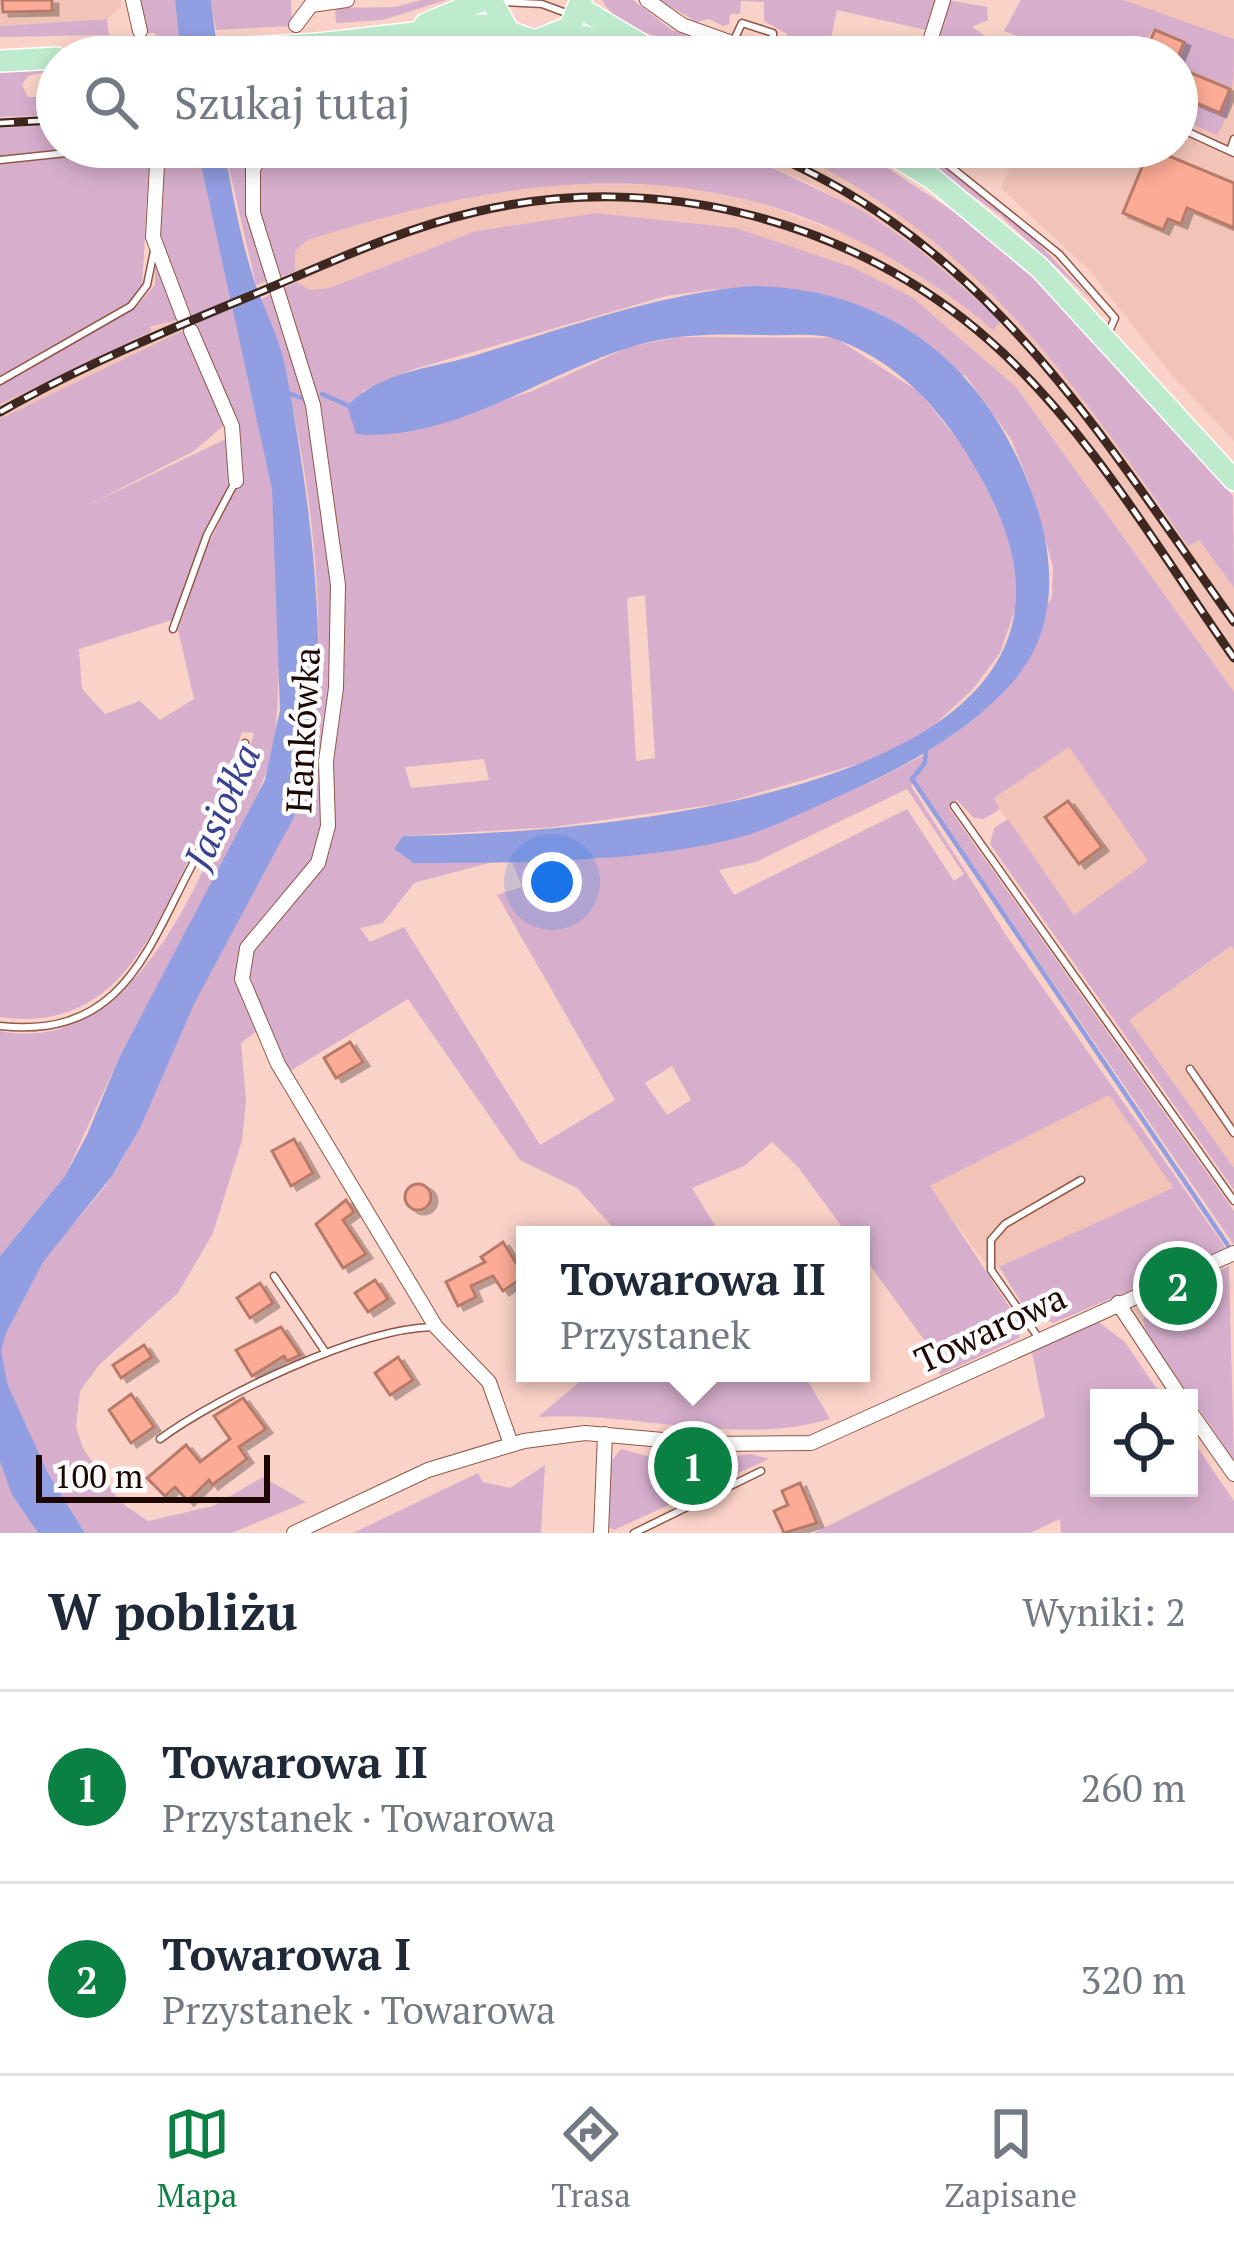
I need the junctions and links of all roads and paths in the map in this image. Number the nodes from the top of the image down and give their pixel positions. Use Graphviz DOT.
graph roads {
  1 [pos="133,0"];
  2 [pos="347,0"];
  3 [pos="489,0"];
  4 [pos="646,0"];
  5 [pos="943,0"];
  6 [pos="574,15"];
  7 [pos="296,26"];
  8 [pos="140,31"];
  9 [pos="509,32"];
  10 [pos="397,36"];
  11 [pos="406,36"];
  12 [pos="521,36"];
  13 [pos="542,36"];
  14 [pos="618,36"];
  15 [pos="716,36"];
  16 [pos="736,36"];
  17 [pos="772,36"];
  18 [pos="932,36"];
  19 [pos="36,59"];
  20 [pos="0,61"];
  21 [pos="1198,137"];
  22 [pos="1234,139"];
  23 [pos="1232,152"];
  24 [pos="36,156"];
  25 [pos="0,160"];
  26 [pos="156,168"];
  27 [pos="254,168"];
  28 [pos="915,168"];
  29 [pos="952,168"];
  30 [pos="156,250"];
  31 [pos="1110,327"];
  32 [pos="0,381"];
  33 [pos="1234,480"];
  34 [pos="236,481"];
  35 [pos="173,629"];
  36 [pos="245,742"];
  37 [pos="954,806"];
  38 [pos="0,1026"];
  39 [pos="1190,1069"];
  40 [pos="1234,1133"];
  41 [pos="1081,1180"];
  42 [pos="1234,1201"];
  43 [pos="1234,1253"];
  44 [pos="274,1276"];
  45 [pos="1118,1303"];
  46 [pos="436,1327"];
  47 [pos="1038,1337"];
  48 [pos="327,1354"];
  49 [pos="1175,1389"];
  50 [pos="1198,1423"];
  51 [pos="605,1434"];
  52 [pos="160,1439"];
  53 [pos="511,1444"];
  54 [pos="761,1471"];
  55 [pos="1234,1474"];
  56 [pos="294,1533"];
  57 [pos="601,1533"];
  58 [pos="634,1533"];
  1 -- 8 [label="street"];
  2 -- 7 [label="street"];
  3 -- 6 [label="lane"];
  3 -- 9 [label="main road"];
  3 -- 10 [label="main road"];
  4 -- 15 [label="street"];
  5 -- 18 [label="street"];
  6 -- 13 [label="main road"];
  6 -- 14 [label="main road"];
  9 -- 11 [label="main road"];
  9 -- 12 [label="main road"];
  16 -- 17 [label="lane"];
  19 -- 20 [label="main road"];
  21 -- 23 [label="lane"];
  22 -- 23 [label="lane"];
  24 -- 25 [label="lane"];
  26 -- 30 [label="street"];
  27 -- 46 [label="street, Hankówka"];
  28 -- 31 [label="main road"];
  29 -- 31 [label="lane"];
  30 -- 32 [label="lane"];
  30 -- 34 [label="street"];
  31 -- 33 [label="main road"];
  34 -- 35 [label="lane"];
  36 -- 38 [label="lane"];
  37 -- 42 [label="lane"];
  39 -- 40 [label="lane"];
  41 -- 47 [label="lane"];
  43 -- 45 [label="street, Towarowa"];
  44 -- 48 [label="lane"];
  45 -- 47 [label="street, Towarowa"];
  45 -- 49 [label="street"];
  46 -- 48 [label="lane"];
  46 -- 53 [label="street, Hankówka"];
  47 -- 51 [label="street, Towarowa"];
  48 -- 52 [label="lane"];
  50 -- 55 [label="street"];
  51 -- 53 [label="street, Towarowa"];
  51 -- 57 [label="street"];
  53 -- 56 [label="street, Towarowa"];
  54 -- 58 [label="lane"];
}
